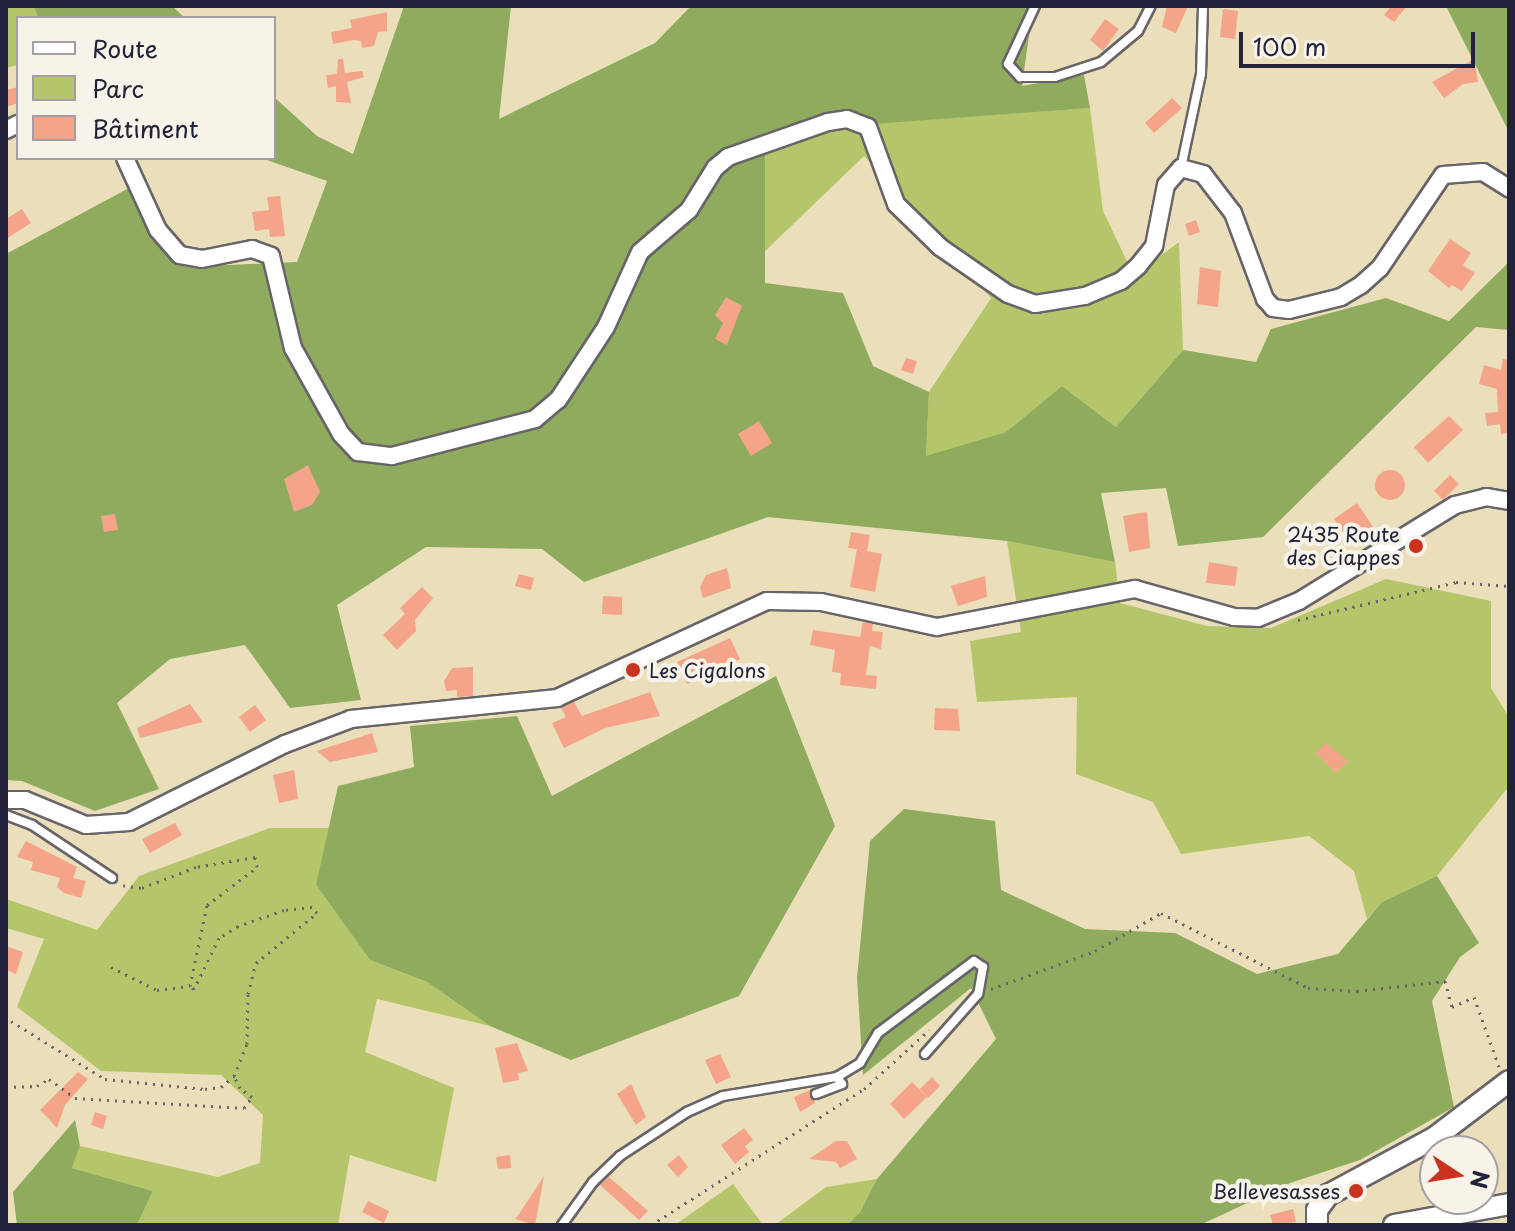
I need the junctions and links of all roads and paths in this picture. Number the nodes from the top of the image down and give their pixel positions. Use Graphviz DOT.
graph roads {
  1 [pos="1035,6"];
  2 [pos="1151,6"];
  3 [pos="1203,6"];
  4 [pos="126,160"];
  5 [pos="1181,168"];
  6 [pos="1509,188"];
  7 [pos="1509,501"];
  8 [pos="1509,586"];
  9 [pos="1269,615"];
  10 [pos="6,800"];
  11 [pos="6,815"];
  12 [pos="112,878"];
  13 [pos="111,967"];
  14 [pos="190,986"];
  15 [pos="978,994"];
  16 [pos="11,1021"];
  17 [pos="933,1025"];
  18 [pos="925,1054"];
  19 [pos="234,1076"];
  20 [pos="837,1077"];
  21 [pos="1505,1078"];
  22 [pos="6,1087"];
  23 [pos="816,1094"];
  24 [pos="1509,1204"];
  25 [pos="562,1225"];
  26 [pos="651,1225"];
  27 [pos="1317,1225"];
  28 [pos="1394,1225"];
  1 -- 2 [label="lane"];
  3 -- 5 [label="lane"];
  4 -- 5 [label="street"];
  5 -- 6 [label="street"];
  7 -- 9 [label="street"];
  8 -- 9 [label="path"];
  9 -- 10 [label="street"];
  11 -- 12 [label="lane"];
  12 -- 14 [label="path"];
  13 -- 14 [label="path"];
  14 -- 19 [label="path"];
  15 -- 18 [label="lane"];
  15 -- 20 [label="lane"];
  15 -- 21 [label="path"];
  16 -- 19 [label="path"];
  17 -- 26 [label="path"];
  19 -- 22 [label="path"];
  20 -- 23 [label="lane"];
  20 -- 25 [label="lane"];
  21 -- 27 [label="street"];
  24 -- 28 [label="street"];
}
